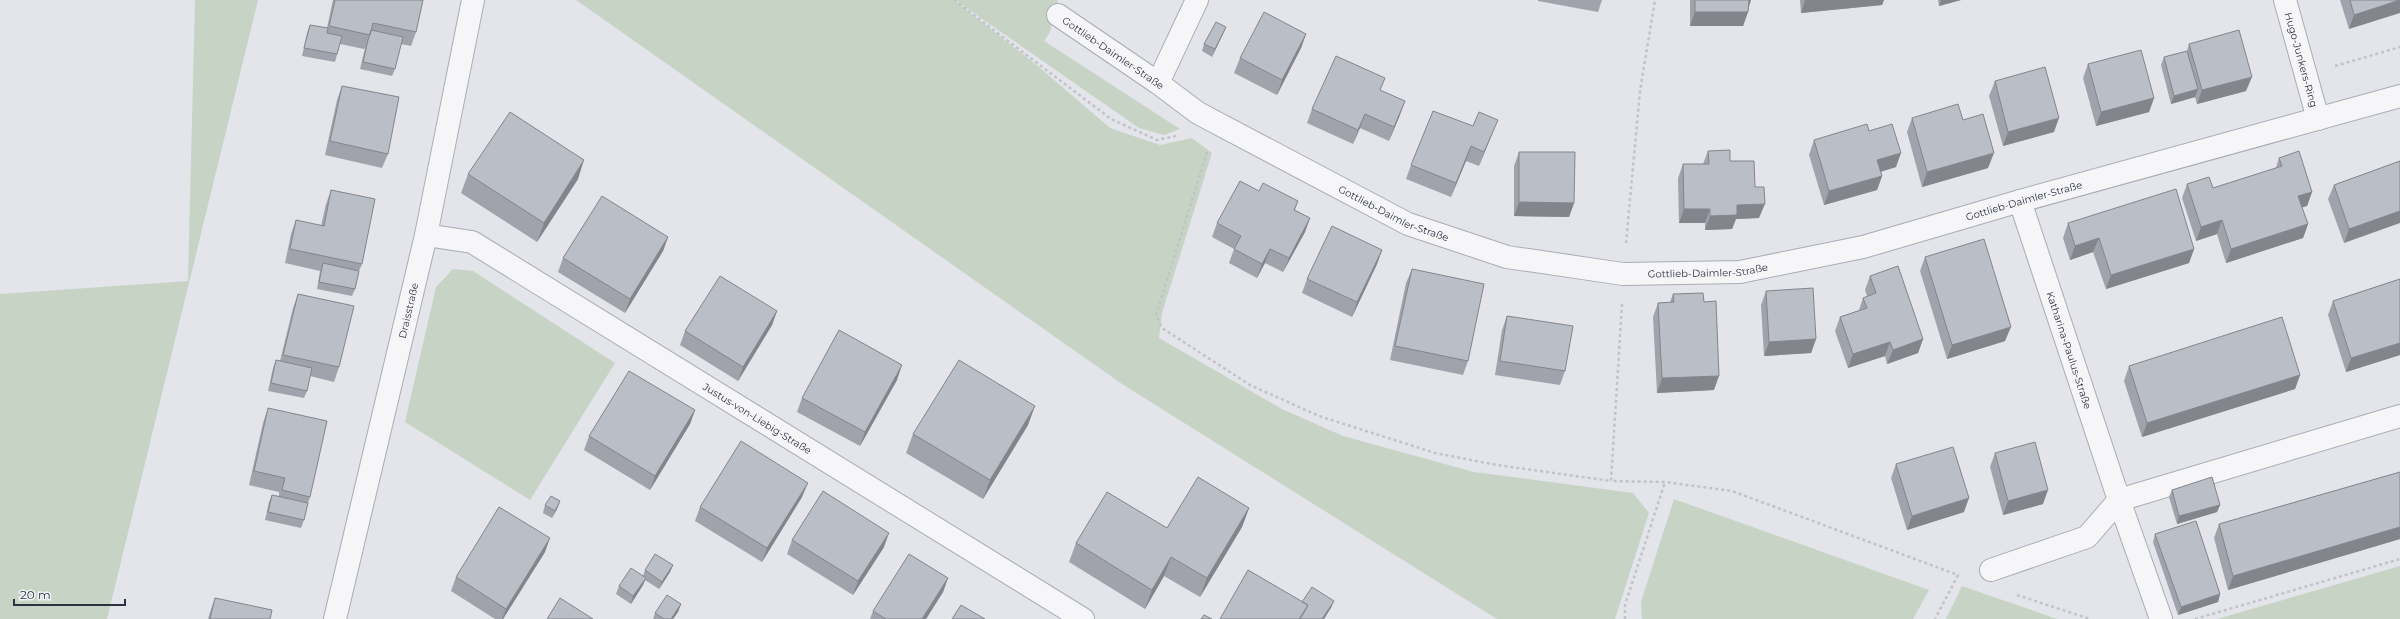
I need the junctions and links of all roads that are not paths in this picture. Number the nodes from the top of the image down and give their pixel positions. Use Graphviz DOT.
graph roads {
  1 [pos="473,0"];
  2 [pos="1197,0"];
  3 [pos="2285,0"];
  4 [pos="1058,15"];
  5 [pos="1158,83"];
  6 [pos="2400,96"];
  7 [pos="2318,119"];
  8 [pos="2020,201"];
  9 [pos="426,235"];
  10 [pos="2400,416"];
  11 [pos="2119,500"];
  12 [pos="1991,570"];
  13 [pos="335,619"];
  14 [pos="1083,619"];
  15 [pos="2161,619"];
  1 -- 9 [label="street, Draisstraße"];
  2 -- 5 [label="street"];
  3 -- 7 [label="street, Hugo-Junkers-Ring"];
  4 -- 5 [label="street, Gottlieb-Daimler-Straße"];
  5 -- 8 [label="street, Gottlieb-Daimler-Straße"];
  6 -- 7 [label="street, Gottlieb-Daimler-Straße"];
  7 -- 8 [label="street, Gottlieb-Daimler-Straße"];
  8 -- 11 [label="street, Katharina-Paulus-Straße"];
  9 -- 13 [label="street, Draisstraße"];
  9 -- 14 [label="street, Justus-von-Liebig-Straße"];
  10 -- 11 [label="street"];
  11 -- 12 [label="street"];
  11 -- 15 [label="street, Katharina-Paulus-Straße"];
}
